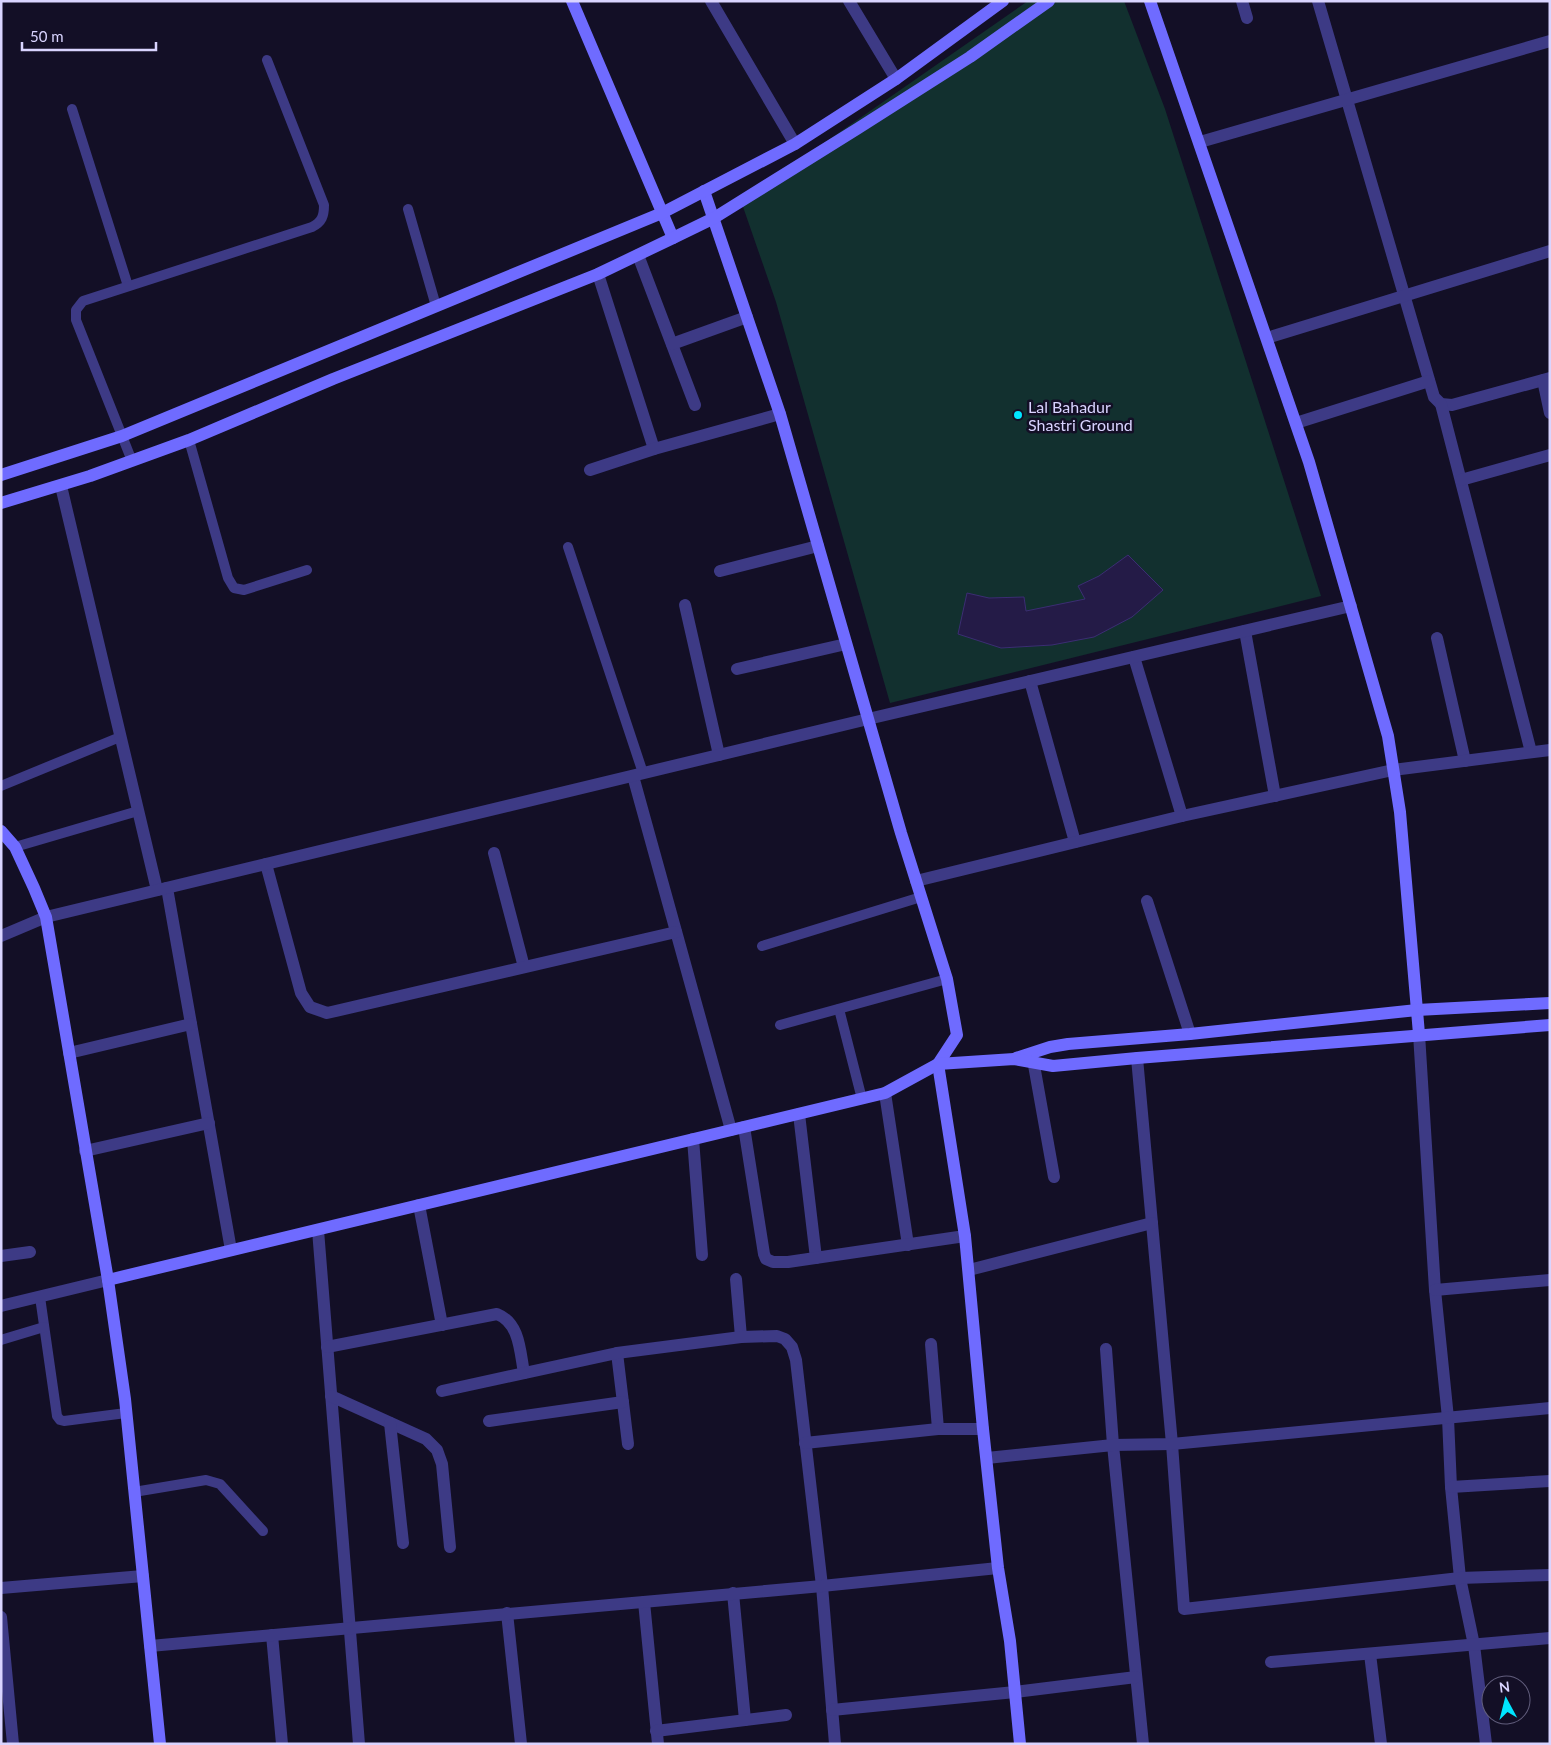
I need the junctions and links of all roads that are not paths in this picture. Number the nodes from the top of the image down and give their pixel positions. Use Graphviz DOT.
graph roads {
  1 [pos="572,1"];
  2 [pos="711,1"];
  3 [pos="849,1"];
  4 [pos="1003,1"];
  5 [pos="1049,1"];
  6 [pos="1150,1"];
  7 [pos="1242,1"];
  8 [pos="1318,1"];
  9 [pos="1247,18"];
  10 [pos="1550,41"];
  11 [pos="267,60"];
  12 [pos="896,79"];
  13 [pos="1347,99"];
  14 [pos="72,109"];
  15 [pos="1200,142"];
  16 [pos="795,144"];
  17 [pos="704,191"];
  18 [pos="408,209"];
  19 [pos="662,213"];
  20 [pos="714,218"];
  21 [pos="673,238"];
  22 [pos="1550,252"];
  23 [pos="638,255"];
  24 [pos="598,274"];
  25 [pos="128,286"];
  26 [pos="1405,296"];
  27 [pos="436,306"];
  28 [pos="747,317"];
  29 [pos="1267,338"];
  30 [pos="672,344"];
  31 [pos="1546,379"];
  32 [pos="1429,381"];
  33 [pos="1441,404"];
  34 [pos="695,405"];
  35 [pos="1550,413"];
  36 [pos="780,414"];
  37 [pos="1296,423"];
  38 [pos="122,436"];
  39 [pos="189,440"];
  40 [pos="654,449"];
  41 [pos="1550,455"];
  42 [pos="132,461"];
  43 [pos="590,470"];
  44 [pos="1,475"];
  45 [pos="1461,480"];
  46 [pos="61,486"];
  47 [pos="1,503"];
  48 [pos="818,546"];
  49 [pos="568,547"];
  50 [pos="307,570"];
  51 [pos="720,571"];
  52 [pos="684,605"];
  53 [pos="1351,606"];
  54 [pos="1245,631"];
  55 [pos="1437,638"];
  56 [pos="846,644"];
  57 [pos="1134,656"];
  58 [pos="737,669"];
  59 [pos="1030,681"];
  60 [pos="868,719"];
  61 [pos="120,737"];
  62 [pos="1550,750"];
  63 [pos="1531,752"];
  64 [pos="719,755"];
  65 [pos="1465,761"];
  66 [pos="1393,770"];
  67 [pos="638,774"];
  68 [pos="1,786"];
  69 [pos="1275,796"];
  70 [pos="138,811"];
  71 [pos="1182,816"];
  72 [pos="1,830"];
  73 [pos="1075,842"];
  74 [pos="15,847"];
  75 [pos="494,854"];
  76 [pos="266,864"];
  77 [pos="916,882"];
  78 [pos="162,889"];
  79 [pos="921,897"];
  80 [pos="1147,901"];
  81 [pos="46,917"];
  82 [pos="676,932"];
  83 [pos="1,936"];
  84 [pos="762,946"];
  85 [pos="524,967"];
  86 [pos="947,979"];
  87 [pos="1550,1003"];
  88 [pos="839,1009"];
  89 [pos="1417,1010"];
  90 [pos="191,1024"];
  91 [pos="780,1025"];
  92 [pos="1550,1025"];
  93 [pos="1190,1034"];
  94 [pos="1419,1034"];
  95 [pos="69,1053"];
  96 [pos="1033,1058"];
  97 [pos="1136,1058"];
  98 [pos="938,1064"];
  99 [pos="884,1093"];
  100 [pos="862,1099"];
  101 [pos="799,1114"];
  102 [pos="209,1123"];
  103 [pos="737,1129"];
  104 [pos="693,1139"];
  105 [pos="85,1151"];
  106 [pos="1054,1177"];
  107 [pos="419,1205"];
  108 [pos="1152,1223"];
  109 [pos="318,1230"];
  110 [pos="965,1236"];
  111 [pos="908,1245"];
  112 [pos="231,1250"];
  113 [pos="30,1252"];
  114 [pos="702,1255"];
  115 [pos="1,1256"];
  116 [pos="816,1258"];
  117 [pos="969,1270"];
  118 [pos="736,1279"];
  119 [pos="108,1280"];
  120 [pos="1550,1280"];
  121 [pos="1436,1290"];
  122 [pos="40,1297"];
  123 [pos="1,1306"];
  124 [pos="442,1325"];
  125 [pos="44,1327"];
  126 [pos="741,1337"];
  127 [pos="1,1340"];
  128 [pos="931,1344"];
  129 [pos="327,1347"];
  130 [pos="1106,1349"];
  131 [pos="617,1353"];
  132 [pos="524,1373"];
  133 [pos="442,1391"];
  134 [pos="331,1396"];
  135 [pos="623,1402"];
  136 [pos="1550,1408"];
  137 [pos="126,1413"];
  138 [pos="1448,1418"];
  139 [pos="489,1421"];
  140 [pos="390,1423"];
  141 [pos="938,1429"];
  142 [pos="982,1429"];
  143 [pos="805,1443"];
  144 [pos="628,1444"];
  145 [pos="1172,1444"];
  146 [pos="1113,1445"];
  147 [pos="987,1458"];
  148 [pos="1550,1481"];
  149 [pos="1451,1487"];
  150 [pos="134,1492"];
  151 [pos="263,1531"];
  152 [pos="403,1543"];
  153 [pos="450,1547"];
  154 [pos="998,1568"];
  155 [pos="1550,1575"];
  156 [pos="143,1576"];
  157 [pos="1460,1578"];
  158 [pos="822,1586"];
  159 [pos="1,1588"];
  160 [pos="733,1593"];
  161 [pos="644,1602"];
  162 [pos="508,1614"];
  163 [pos="1,1618"];
  164 [pos="350,1628"];
  165 [pos="272,1635"];
  166 [pos="1550,1638"];
  167 [pos="1474,1645"];
  168 [pos="150,1646"];
  169 [pos="1370,1654"];
  170 [pos="1271,1662"];
  171 [pos="4,1670"];
  172 [pos="1136,1677"];
  173 [pos="1015,1692"];
  174 [pos="832,1710"];
  175 [pos="786,1715"];
  176 [pos="745,1720"];
  177 [pos="657,1738"];
  178 [pos="13,1744"];
  179 [pos="160,1744"];
  180 [pos="282,1744"];
  181 [pos="359,1744"];
  182 [pos="521,1744"];
  183 [pos="835,1744"];
  184 [pos="1020,1744"];
  185 [pos="1143,1744"];
  186 [pos="1381,1744"];
  187 [pos="1486,1744"];
  1 -- 19 [label="street"];
  2 -- 16 [label="street"];
  3 -- 12 [label="street"];
  4 -- 12 [label="street"];
  5 -- 20 [label="street"];
  6 -- 15 [label="street"];
  7 -- 9 [label="street"];
  8 -- 13 [label="street"];
  10 -- 13 [label="street"];
  11 -- 25 [label="lane"];
  12 -- 16 [label="street"];
  13 -- 15 [label="street"];
  13 -- 26 [label="street"];
  14 -- 25 [label="lane"];
  15 -- 29 [label="street"];
  16 -- 17 [label="street"];
  17 -- 19 [label="street"];
  17 -- 20 [label="street"];
  18 -- 27 [label="lane"];
  19 -- 21 [label="street"];
  19 -- 27 [label="street"];
  20 -- 21 [label="street"];
  20 -- 28 [label="street"];
  21 -- 23 [label="street"];
  22 -- 26 [label="street"];
  23 -- 24 [label="street"];
  23 -- 30 [label="street"];
  24 -- 39 [label="street"];
  24 -- 40 [label="street"];
  25 -- 38 [label="lane"];
  26 -- 29 [label="street"];
  26 -- 32 [label="street"];
  27 -- 38 [label="street"];
  28 -- 30 [label="street"];
  28 -- 36 [label="street"];
  29 -- 37 [label="street"];
  30 -- 34 [label="street"];
  31 -- 33 [label="street"];
  31 -- 35 [label="street"];
  32 -- 33 [label="street"];
  32 -- 37 [label="street"];
  33 -- 45 [label="street"];
  36 -- 40 [label="street"];
  36 -- 48 [label="street"];
  37 -- 53 [label="street"];
  38 -- 42 [label="lane"];
  38 -- 44 [label="street"];
  39 -- 42 [label="street"];
  39 -- 50 [label="lane"];
  40 -- 43 [label="street"];
  41 -- 45 [label="street"];
  42 -- 46 [label="street"];
  45 -- 63 [label="street"];
  46 -- 47 [label="street"];
  46 -- 61 [label="street"];
  48 -- 51 [label="street"];
  48 -- 56 [label="street"];
  49 -- 67 [label="lane"];
  52 -- 64 [label="street"];
  53 -- 54 [label="street"];
  53 -- 66 [label="street"];
  54 -- 57 [label="street"];
  54 -- 69 [label="street"];
  55 -- 65 [label="street"];
  56 -- 58 [label="street"];
  56 -- 60 [label="street"];
  57 -- 59 [label="street"];
  57 -- 71 [label="street"];
  59 -- 60 [label="street"];
  59 -- 73 [label="street"];
  60 -- 64 [label="street"];
  60 -- 77 [label="street"];
  61 -- 68 [label="lane"];
  61 -- 70 [label="street"];
  62 -- 63 [label="street"];
  63 -- 65 [label="street"];
  64 -- 67 [label="street"];
  65 -- 66 [label="street"];
  66 -- 69 [label="street"];
  66 -- 89 [label="street"];
  67 -- 76 [label="street"];
  67 -- 82 [label="street"];
  69 -- 71 [label="street"];
  70 -- 74 [label="lane"];
  70 -- 78 [label="street"];
  71 -- 73 [label="street"];
  72 -- 74 [label="street"];
  73 -- 77 [label="street"];
  74 -- 81 [label="street"];
  75 -- 85 [label="street"];
  76 -- 78 [label="street"];
  76 -- 85 [label="street"];
  77 -- 79 [label="street"];
  78 -- 81 [label="street"];
  78 -- 90 [label="street"];
  79 -- 84 [label="lane"];
  79 -- 86 [label="street"];
  80 -- 93 [label="street"];
  81 -- 83 [label="street"];
  81 -- 95 [label="street"];
  82 -- 85 [label="street"];
  82 -- 103 [label="street"];
  86 -- 88 [label="lane"];
  86 -- 98 [label="street"];
  87 -- 89 [label="street"];
  88 -- 91 [label="lane"];
  88 -- 100 [label="lane"];
  89 -- 93 [label="street"];
  89 -- 94 [label="street"];
  90 -- 95 [label="street"];
  90 -- 102 [label="street"];
  92 -- 94 [label="street"];
  93 -- 96 [label="street"];
  94 -- 97 [label="street"];
  94 -- 121 [label="street"];
  95 -- 105 [label="street"];
  96 -- 97 [label="street"];
  96 -- 98 [label="street"];
  96 -- 106 [label="street"];
  97 -- 108 [label="street"];
  98 -- 99 [label="street"];
  98 -- 110 [label="street"];
  99 -- 100 [label="street"];
  99 -- 111 [label="street"];
  100 -- 101 [label="street"];
  101 -- 103 [label="street"];
  101 -- 116 [label="street"];
  102 -- 105 [label="street"];
  102 -- 112 [label="street"];
  103 -- 104 [label="street"];
  103 -- 116 [label="street"];
  104 -- 107 [label="street"];
  104 -- 114 [label="street"];
  105 -- 119 [label="street"];
  107 -- 109 [label="street"];
  107 -- 124 [label="street"];
  108 -- 117 [label="street"];
  108 -- 145 [label="street"];
  109 -- 112 [label="street"];
  109 -- 129 [label="street"];
  110 -- 111 [label="street"];
  110 -- 117 [label="street"];
  111 -- 116 [label="street"];
  112 -- 119 [label="street"];
  113 -- 115 [label="street"];
  117 -- 142 [label="street"];
  118 -- 126 [label="street"];
  119 -- 122 [label="street"];
  119 -- 137 [label="street"];
  120 -- 121 [label="street"];
  121 -- 138 [label="street"];
  122 -- 123 [label="street"];
  122 -- 125 [label="lane"];
  124 -- 129 [label="street"];
  124 -- 132 [label="street"];
  125 -- 127 [label="lane"];
  125 -- 137 [label="lane"];
  126 -- 131 [label="street"];
  126 -- 143 [label="street"];
  128 -- 141 [label="street"];
  129 -- 134 [label="street"];
  130 -- 146 [label="street"];
  131 -- 132 [label="street"];
  131 -- 135 [label="street"];
  132 -- 133 [label="street"];
  134 -- 140 [label="street"];
  134 -- 164 [label="street"];
  135 -- 139 [label="street"];
  135 -- 144 [label="street"];
  136 -- 138 [label="street"];
  137 -- 150 [label="street"];
  138 -- 145 [label="street"];
  138 -- 149 [label="street"];
  140 -- 152 [label="street"];
  140 -- 153 [label="street"];
  141 -- 142 [label="street"];
  141 -- 143 [label="street"];
  142 -- 147 [label="street"];
  143 -- 158 [label="street"];
  145 -- 146 [label="street"];
  145 -- 157 [label="street"];
  146 -- 147 [label="street"];
  146 -- 172 [label="street"];
  147 -- 154 [label="street"];
  148 -- 149 [label="street"];
  149 -- 157 [label="street"];
  150 -- 151 [label="lane"];
  150 -- 156 [label="street"];
  154 -- 158 [label="street"];
  154 -- 173 [label="street"];
  155 -- 157 [label="street"];
  156 -- 159 [label="street"];
  156 -- 168 [label="street"];
  157 -- 167 [label="street"];
  158 -- 160 [label="street"];
  158 -- 174 [label="street"];
  160 -- 161 [label="street"];
  160 -- 176 [label="street"];
  161 -- 162 [label="street"];
  161 -- 177 [label="street"];
  162 -- 164 [label="street"];
  162 -- 182 [label="street"];
  163 -- 171 [label="street"];
  164 -- 165 [label="street"];
  164 -- 181 [label="street"];
  165 -- 168 [label="street"];
  165 -- 180 [label="street"];
  166 -- 167 [label="street"];
  167 -- 169 [label="street"];
  167 -- 187 [label="street"];
  168 -- 179 [label="street"];
  169 -- 170 [label="street"];
  169 -- 186 [label="street"];
  171 -- 178 [label="street"];
  172 -- 173 [label="street"];
  172 -- 185 [label="street"];
  173 -- 174 [label="street"];
  173 -- 184 [label="street"];
  174 -- 183 [label="street"];
  175 -- 176 [label="street"];
  176 -- 177 [label="street"];
}
